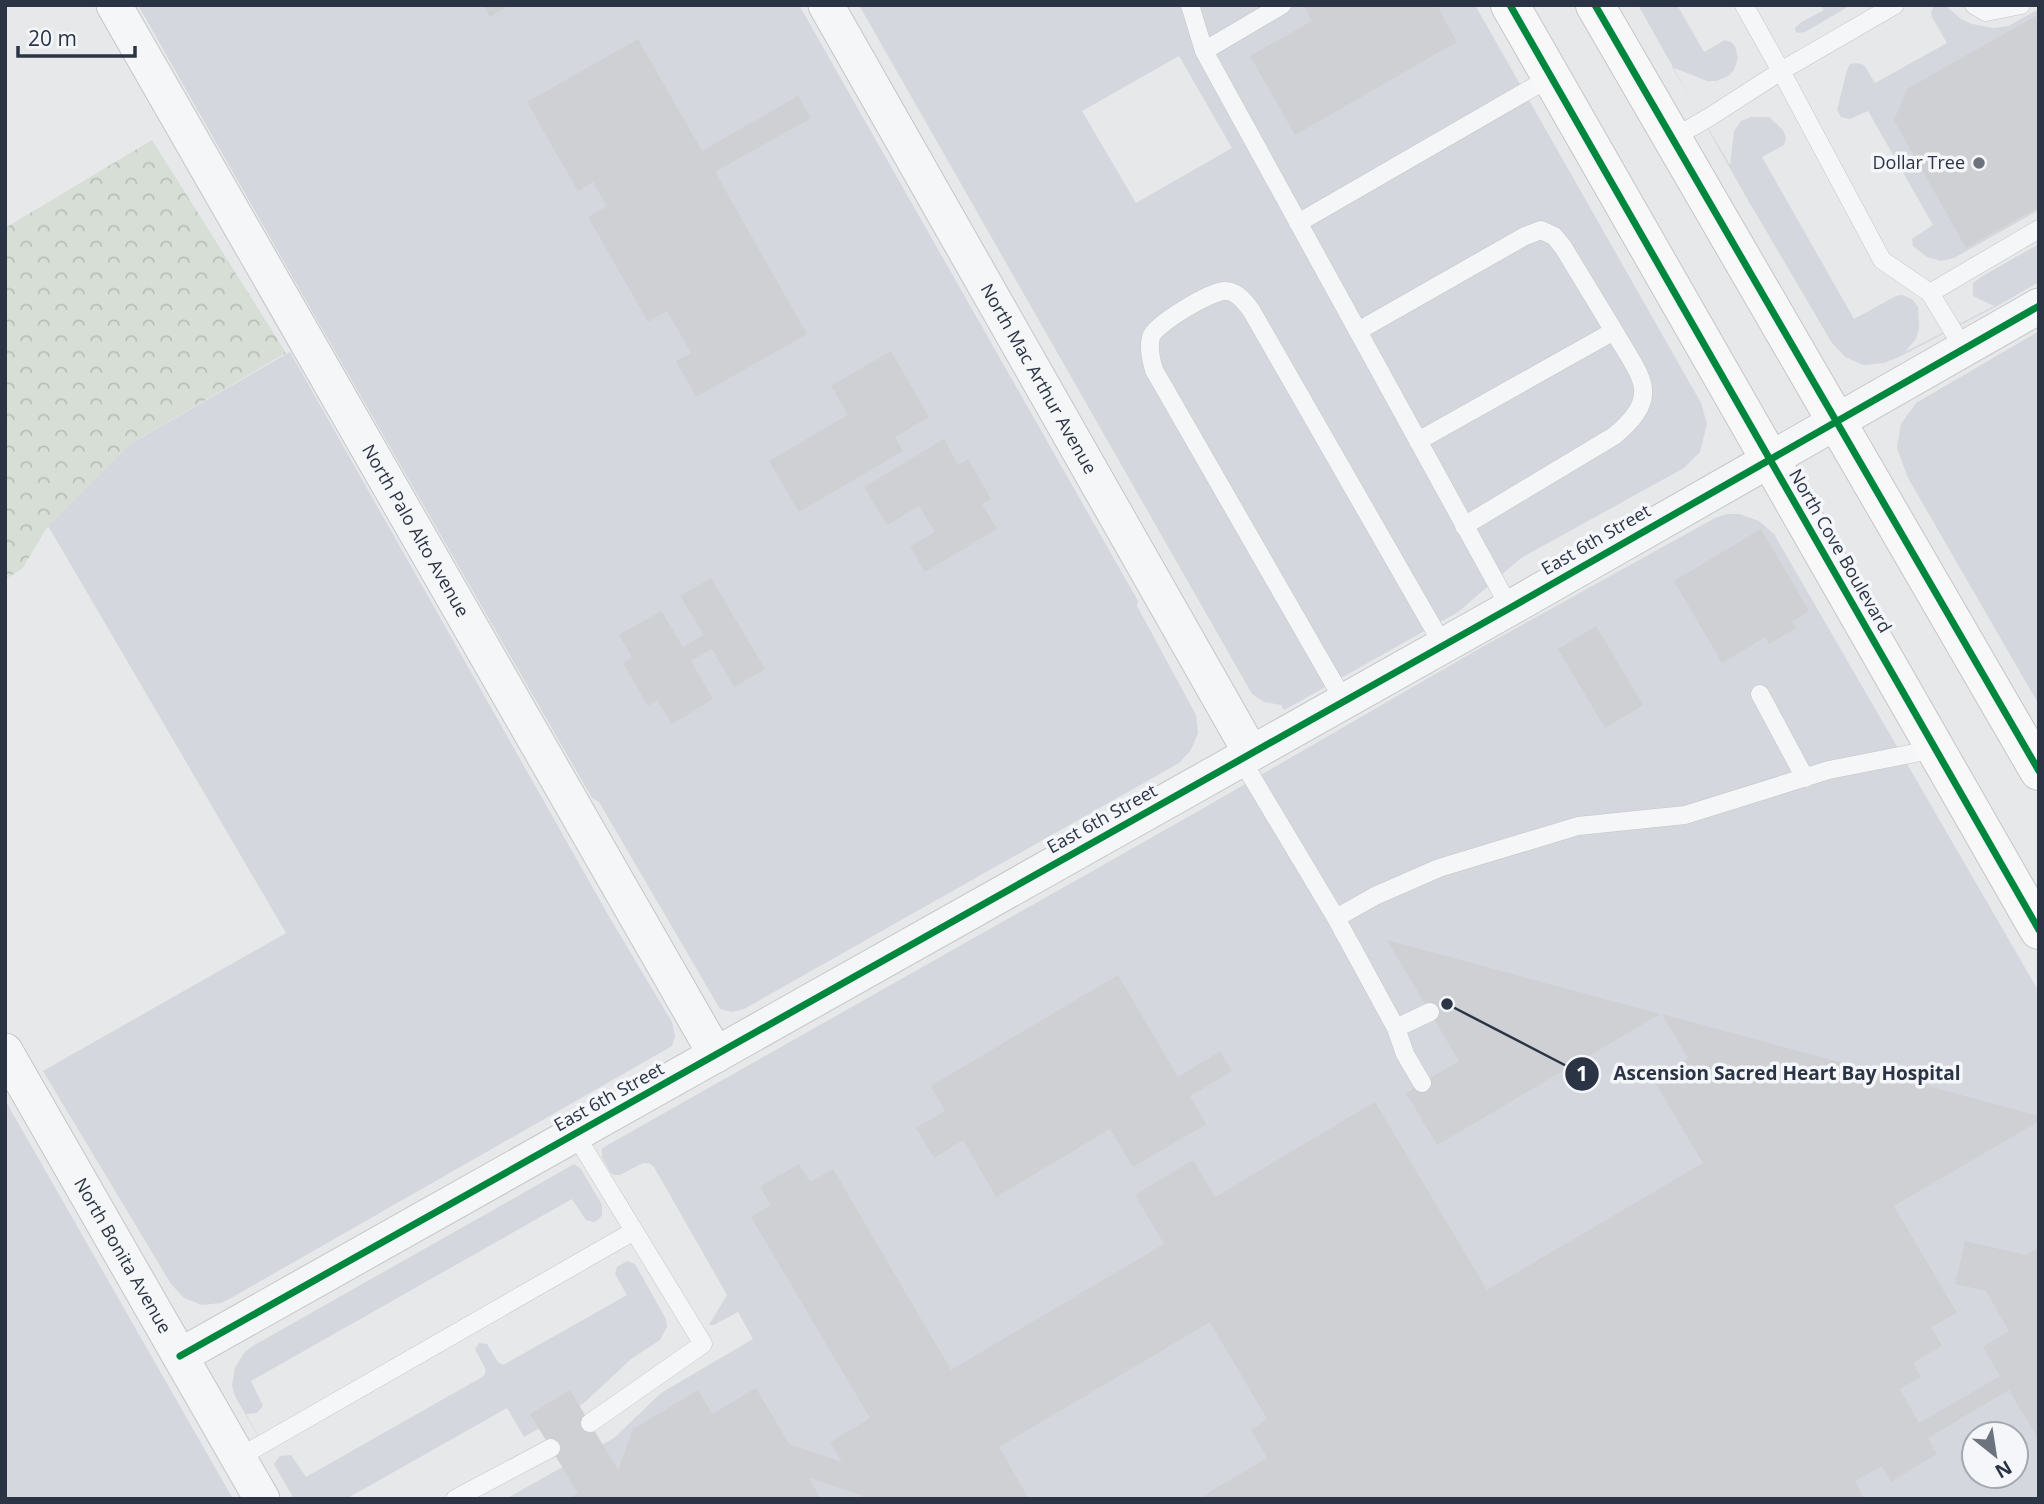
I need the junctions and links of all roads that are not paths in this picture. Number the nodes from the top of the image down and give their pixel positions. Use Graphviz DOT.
graph roads {
  1 [pos="114,5"];
  2 [pos="826,5"];
  3 [pos="1190,5"];
  4 [pos="1282,5"];
  5 [pos="1510,5"];
  6 [pos="1595,5"];
  7 [pos="1744,5"];
  8 [pos="1895,5"];
  9 [pos="1974,5"];
  10 [pos="2021,5"];
  11 [pos="1204,51"];
  12 [pos="1781,71"];
  13 [pos="1551,77"];
  14 [pos="1671,139"];
  15 [pos="1298,223"];
  16 [pos="2039,229"];
  17 [pos="1930,293"];
  18 [pos="2039,306"];
  19 [pos="1358,331"];
  20 [pos="1614,331"];
  21 [pos="1964,349"];
  22 [pos="1836,421"];
  23 [pos="1418,441"];
  24 [pos="1770,460"];
  25 [pos="1464,526"];
  26 [pos="1510,608"];
  27 [pos="1443,645"];
  28 [pos="1760,694"];
  29 [pos="1344,701"];
  30 [pos="1935,748"];
  31 [pos="1246,756"];
  32 [pos="2039,771"];
  33 [pos="1805,778"];
  34 [pos="1336,918"];
  35 [pos="2039,930"];
  36 [pos="1430,1012"];
  37 [pos="1396,1028"];
  38 [pos="5,1051"];
  39 [pos="716,1055"];
  40 [pos="1422,1083"];
  41 [pos="575,1134"];
  42 [pos="634,1231"];
  43 [pos="180,1356"];
  44 [pos="590,1423"];
  45 [pos="551,1448"];
  46 [pos="238,1458"];
  47 [pos="262,1499"];
  48 [pos="456,1499"];
  1 -- 39 [label="street, North Palo Alto Avenue"];
  2 -- 31 [label="street, North Mac Arthur Avenue"];
  3 -- 11 [label="lane"];
  4 -- 11 [label="lane"];
  5 -- 13 [label="main road, North Cove Boulevard"];
  6 -- 14 [label="main road"];
  7 -- 12 [label="lane"];
  8 -- 12 [label="lane"];
  9 -- 10 [label="lane"];
  11 -- 15 [label="lane"];
  12 -- 14 [label="lane"];
  12 -- 17 [label="lane"];
  13 -- 15 [label="lane"];
  13 -- 24 [label="main road, North Cove Boulevard"];
  14 -- 22 [label="main road"];
  15 -- 19 [label="lane"];
  16 -- 17 [label="lane"];
  17 -- 21 [label="lane"];
  18 -- 21 [label="street, East 6th Street"];
  19 -- 20 [label="lane"];
  19 -- 23 [label="lane"];
  20 -- 23 [label="lane"];
  20 -- 25 [label="lane"];
  21 -- 22 [label="street, East 6th Street"];
  22 -- 24 [label="street, East 6th Street"];
  22 -- 32 [label="main road"];
  23 -- 25 [label="lane"];
  24 -- 26 [label="street, East 6th Street"];
  24 -- 30 [label="main road, North Cove Boulevard"];
  25 -- 26 [label="lane"];
  26 -- 27 [label="street, East 6th Street"];
  27 -- 29 [label="street, East 6th Street"];
  27 -- 29 [label="lane"];
  28 -- 33 [label="lane"];
  29 -- 31 [label="street, East 6th Street"];
  30 -- 33 [label="lane"];
  30 -- 35 [label="main road, North Cove Boulevard"];
  31 -- 34 [label="lane, North Mac Arthur Avenue"];
  31 -- 39 [label="street, East 6th Street"];
  33 -- 34 [label="lane"];
  34 -- 37 [label="lane, North Mac Arthur Avenue"];
  36 -- 37 [label="lane"];
  37 -- 40 [label="lane, North Mac Arthur Avenue"];
  38 -- 43 [label="street, North Bonita Avenue"];
  39 -- 41 [label="street, East 6th Street"];
  41 -- 42 [label="lane"];
  41 -- 43 [label="street, East 6th Street"];
  42 -- 44 [label="lane"];
  42 -- 46 [label="lane"];
  43 -- 46 [label="street, North Bonita Avenue"];
  45 -- 48 [label="lane"];
  46 -- 47 [label="street, North Bonita Avenue"];
}
